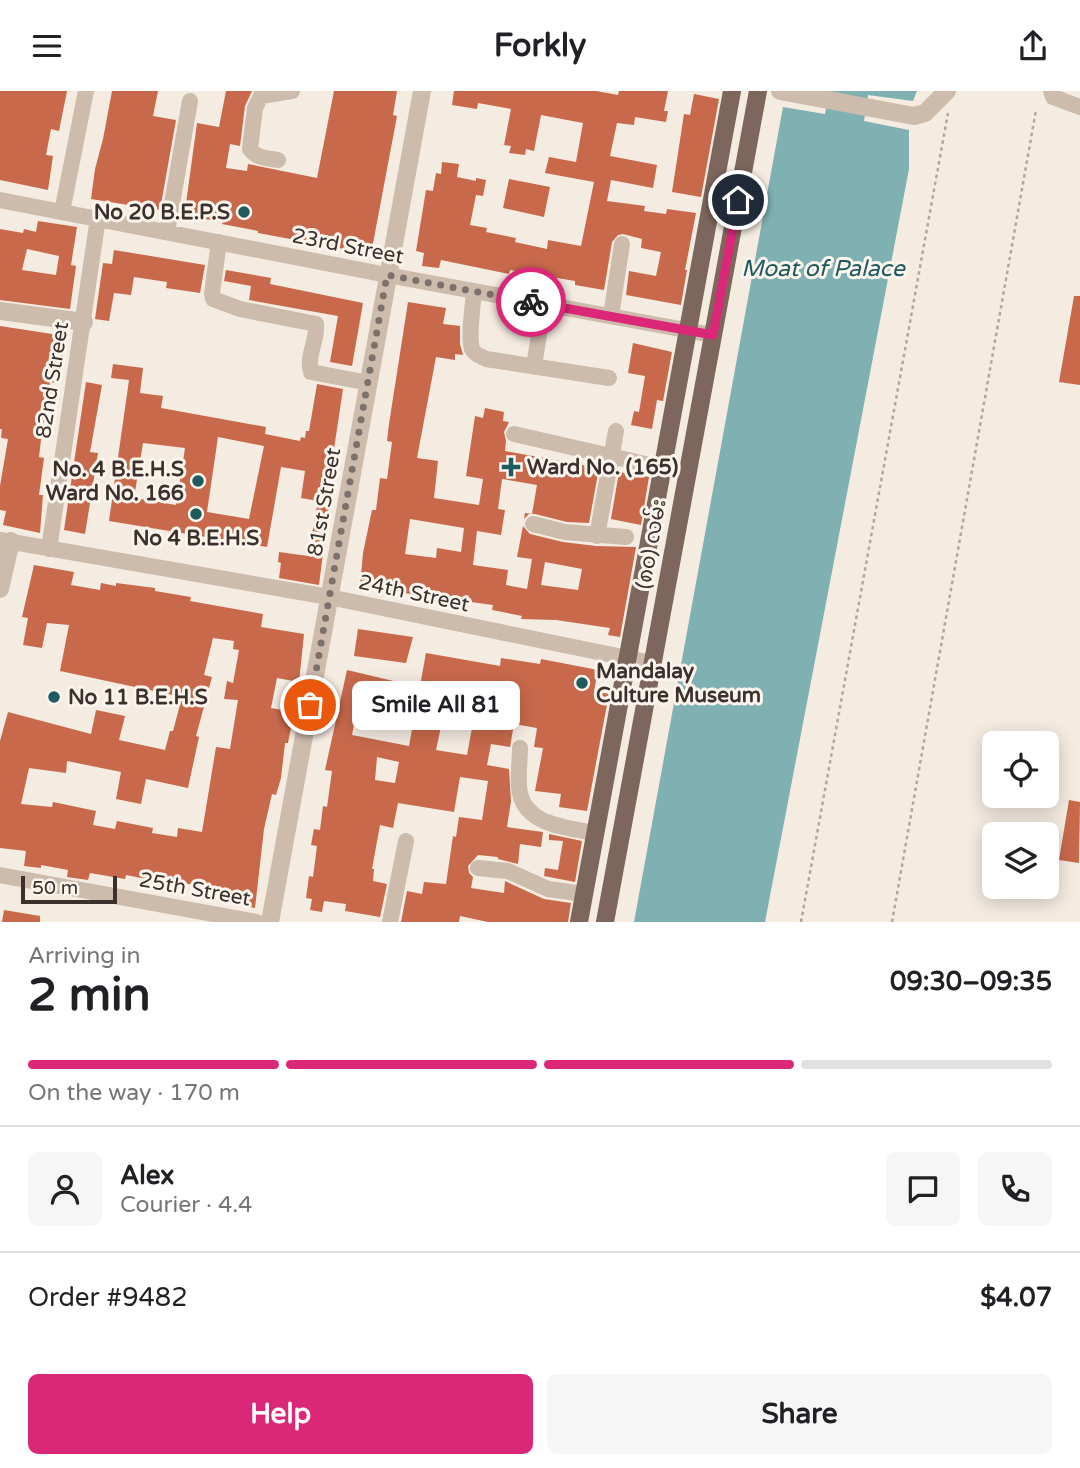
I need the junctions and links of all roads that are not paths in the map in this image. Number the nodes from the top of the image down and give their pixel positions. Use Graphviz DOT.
graph roads {
  1 [pos="86,91"];
  2 [pos="292,91"];
  3 [pos="422,91"];
  4 [pos="732,91"];
  5 [pos="758,91"];
  6 [pos="780,91"];
  7 [pos="947,91"];
  8 [pos="1051,91"];
  9 [pos="190,101"];
  10 [pos="1080,107"];
  11 [pos="278,160"];
  12 [pos="0,200"];
  13 [pos="62,212"];
  14 [pos="98,218"];
  15 [pos="167,232"];
  16 [pos="219,242"];
  17 [pos="622,244"];
  18 [pos="387,275"];
  19 [pos="474,291"];
  20 [pos="544,304"];
  21 [pos="0,311"];
  22 [pos="611,316"];
  23 [pos="84,322"];
  24 [pos="688,331"];
  25 [pos="713,335"];
  26 [pos="534,366"];
  27 [pos="609,378"];
  28 [pos="369,383"];
  29 [pos="616,431"];
  30 [pos="514,434"];
  31 [pos="611,455"];
  32 [pos="663,468"];
  33 [pos="533,524"];
  34 [pos="597,536"];
  35 [pos="626,537"];
  36 [pos="6,540"];
  37 [pos="49,548"];
  38 [pos="0,589"];
  39 [pos="329,597"];
  40 [pos="627,658"];
  41 [pos="652,663"];
  42 [pos="520,748"];
  43 [pos="595,833"];
  44 [pos="406,841"];
  45 [pos="478,868"];
  46 [pos="0,875"];
  47 [pos="584,894"];
  48 [pos="257,922"];
  49 [pos="270,922"];
  50 [pos="390,922"];
  51 [pos="579,922"];
  52 [pos="605,922"];
  1 -- 13 [label="street"];
  2 -- 11 [label="street"];
  3 -- 18 [label="street, 81st Street"];
  4 -- 24 [label="main road, (၈၀) လမ်း"];
  5 -- 25 [label="main road, (၈၀) လမ်း"];
  6 -- 7 [label="street"];
  8 -- 10 [label="street"];
  9 -- 15 [label="street"];
  12 -- 13 [label="street, 23rd Street"];
  13 -- 14 [label="street, 23rd Street"];
  14 -- 15 [label="street, 23rd Street"];
  14 -- 23 [label="street, 82nd Street"];
  15 -- 16 [label="street, 23rd Street"];
  16 -- 18 [label="street, 23rd Street"];
  16 -- 28 [label="street"];
  17 -- 22 [label="street"];
  18 -- 19 [label="street, 23rd Street"];
  18 -- 28 [label="street, 81st Street"];
  19 -- 20 [label="street, 23rd Street"];
  19 -- 26 [label="street"];
  20 -- 22 [label="street, 23rd Street"];
  20 -- 26 [label="street"];
  21 -- 23 [label="street"];
  22 -- 24 [label="street, 23rd Street"];
  23 -- 37 [label="street, 82nd Street"];
  24 -- 25 [label="street, 23rd Street"];
  24 -- 32 [label="main road, (၈၀) လမ်း"];
  25 -- 41 [label="main road, (၈၀) လမ်း"];
  26 -- 27 [label="street"];
  28 -- 39 [label="street, 81st Street"];
  29 -- 31 [label="street"];
  30 -- 31 [label="street"];
  31 -- 32 [label="street"];
  31 -- 34 [label="street"];
  32 -- 40 [label="main road, (၈၀) လမ်း"];
  33 -- 34 [label="street"];
  34 -- 35 [label="street"];
  36 -- 37 [label="street, 24th Street"];
  36 -- 38 [label="street"];
  37 -- 39 [label="street, 24th Street"];
  39 -- 40 [label="street, 24th Street"];
  39 -- 49 [label="street, 81st Street"];
  40 -- 41 [label="street, 24th Street"];
  40 -- 43 [label="main road, (၈၀) လမ်း"];
  41 -- 52 [label="main road, (၈၀) လမ်း"];
  42 -- 43 [label="street"];
  43 -- 47 [label="main road, (၈၀) လမ်း"];
  44 -- 50 [label="street"];
  45 -- 47 [label="street"];
  46 -- 48 [label="street, 25th Street"];
  47 -- 51 [label="main road, (၈၀) လမ်း"];
}
